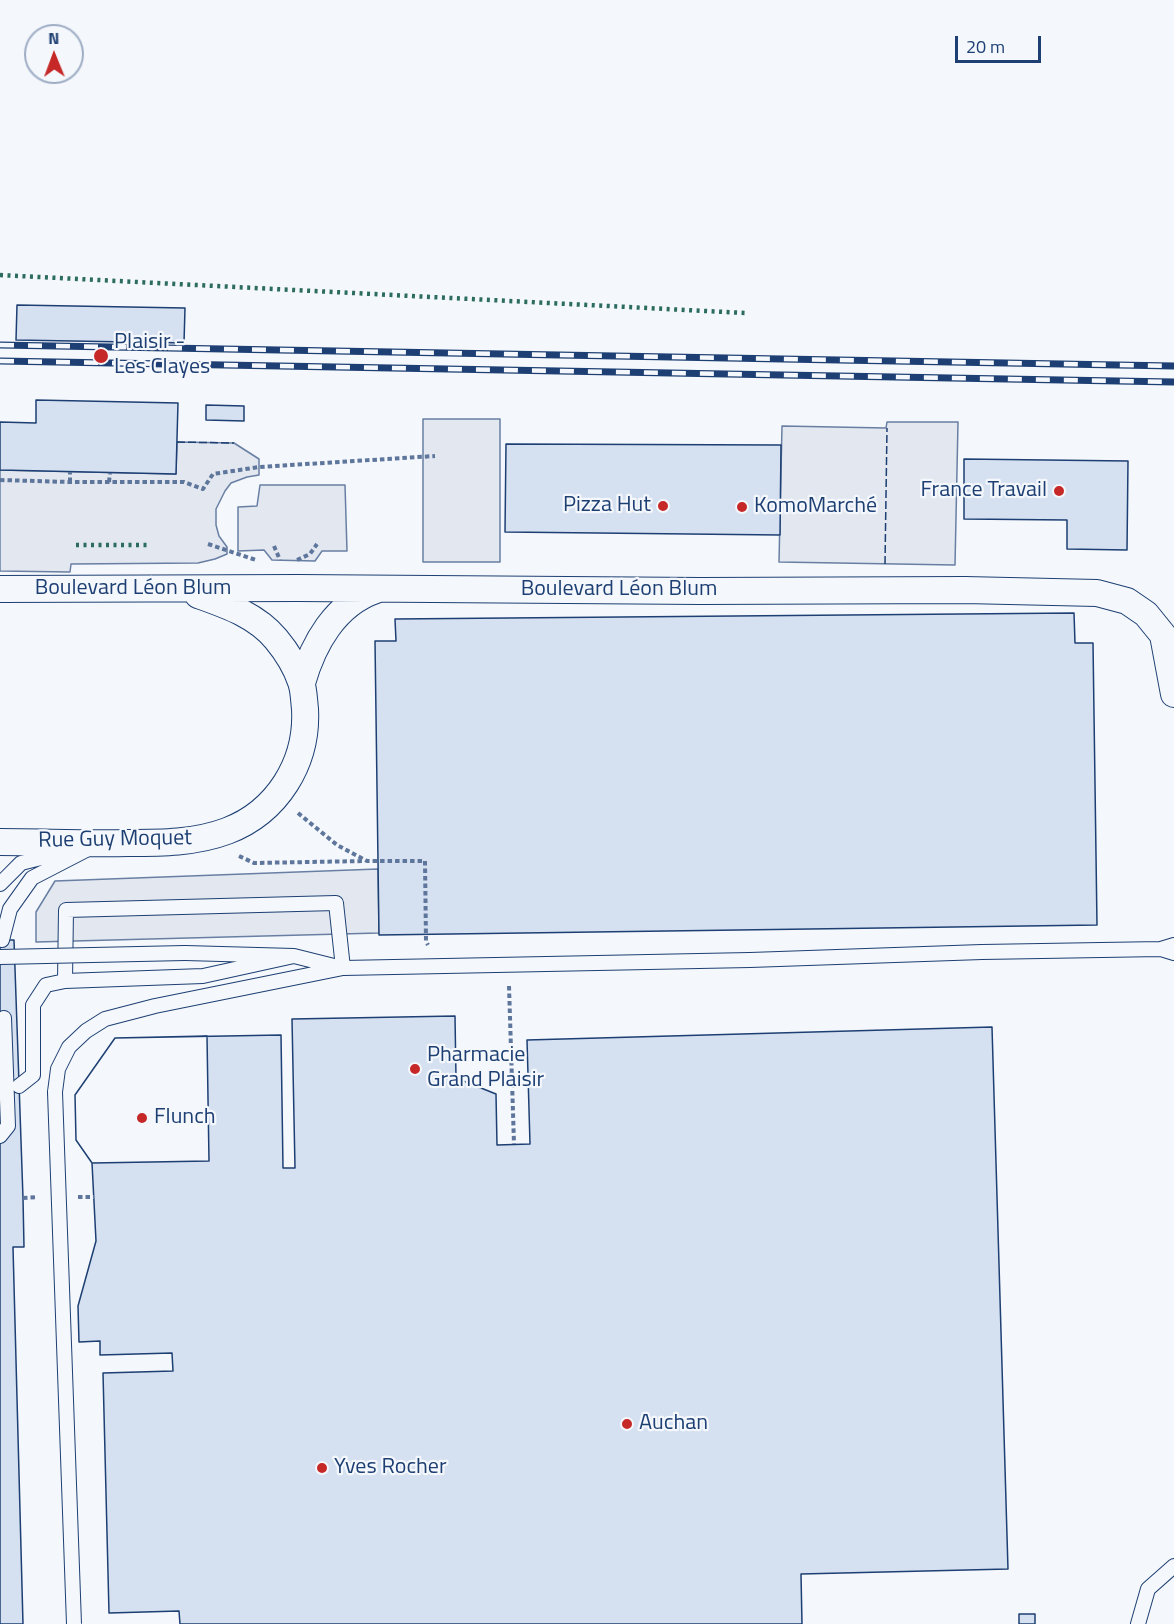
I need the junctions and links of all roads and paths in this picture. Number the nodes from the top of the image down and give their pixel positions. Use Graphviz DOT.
graph roads {
  1 [pos="435,456"];
  2 [pos="70,472"];
  3 [pos="110,473"];
  4 [pos="0,480"];
  5 [pos="70,482"];
  6 [pos="110,482"];
  7 [pos="208,544"];
  8 [pos="317,544"];
  9 [pos="274,546"];
  10 [pos="259,561"];
  11 [pos="276,564"];
  12 [pos="296,565"];
  13 [pos="180,589"];
  14 [pos="379,589"];
  15 [pos="0,590"];
  16 [pos="302,683"];
  17 [pos="1174,694"];
  18 [pos="296,811"];
  19 [pos="203,839"];
  20 [pos="0,842"];
  21 [pos="99,843"];
  22 [pos="367,861"];
  23 [pos="0,884"];
  24 [pos="2,940"];
  25 [pos="426,941"];
  26 [pos="1170,949"];
  27 [pos="0,957"];
  28 [pos="294,957"];
  29 [pos="475,965"];
  30 [pos="343,968"];
  31 [pos="65,981"];
  32 [pos="4,1018"];
  33 [pos="19,1086"];
  34 [pos="0,1136"];
  35 [pos="514,1144"];
  36 [pos="1174,1566"];
  37 [pos="74,1624"];
  38 [pos="1138,1624"];
  1 -- 6 [label="path"];
  2 -- 5 [label="path"];
  3 -- 6 [label="path"];
  4 -- 5 [label="path"];
  5 -- 6 [label="path"];
  7 -- 10 [label="path"];
  8 -- 12 [label="path"];
  9 -- 11 [label="path"];
  13 -- 14 [label="street, Boulevard Léon Blum"];
  13 -- 15 [label="street, Boulevard Léon Blum"];
  13 -- 16 [label="street, Rue Guy Moquet"];
  14 -- 16 [label="street, Rue Guy Moquet"];
  14 -- 17 [label="street, Boulevard Léon Blum"];
  16 -- 19 [label="street, Rue Guy Moquet"];
  18 -- 22 [label="path"];
  19 -- 21 [label="street, Rue Guy Moquet"];
  19 -- 22 [label="path"];
  20 -- 21 [label="street, Rue Guy Moquet"];
  21 -- 23 [label="lane"];
  21 -- 24 [label="lane"];
  22 -- 25 [label="path"];
  26 -- 29 [label="lane"];
  27 -- 28 [label="lane, bridge"];
  28 -- 30 [label="lane"];
  28 -- 31 [label="lane"];
  29 -- 30 [label="lane"];
  29 -- 35 [label="path"];
  30 -- 31 [label="lane"];
  30 -- 37 [label="lane, bridge"];
  31 -- 33 [label="lane"];
  32 -- 34 [label="lane"];
  36 -- 38 [label="lane"];
}
